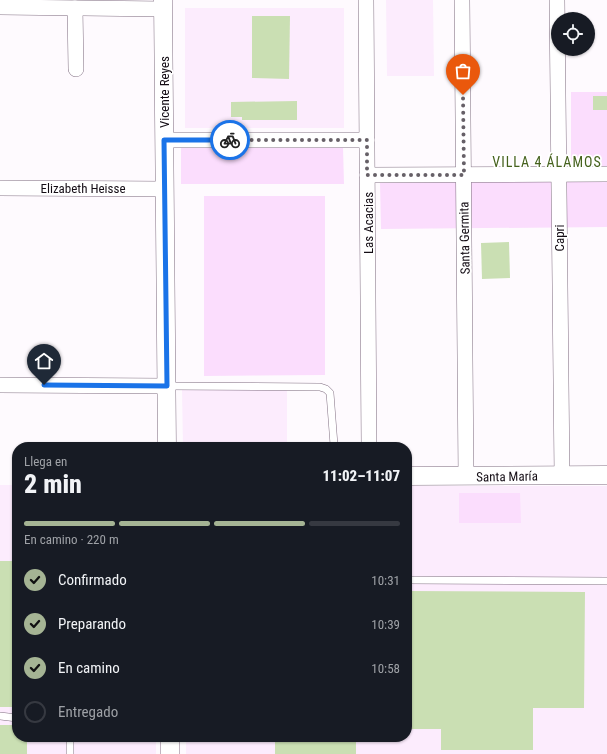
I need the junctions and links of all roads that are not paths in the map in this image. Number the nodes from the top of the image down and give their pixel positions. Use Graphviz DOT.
graph roads {
  1 [pos="366,0"];
  2 [pos="462,0"];
  3 [pos="557,0"];
  4 [pos="163,4"];
  5 [pos="0,7"];
  6 [pos="75,8"];
  7 [pos="76,69"];
  8 [pos="164,140"];
  9 [pos="367,140"];
  10 [pos="559,174"];
  11 [pos="607,174"];
  12 [pos="367,175"];
  13 [pos="464,175"];
  14 [pos="0,188"];
  15 [pos="165,189"];
  16 [pos="0,385"];
  17 [pos="167,386"];
  18 [pos="167,442"];
  19 [pos="334,442"];
  20 [pos="369,442"];
  21 [pos="562,475"];
  22 [pos="607,475"];
  23 [pos="412,476"];
  24 [pos="466,476"];
  25 [pos="412,580"];
  26 [pos="607,581"];
  27 [pos="0,716"];
  28 [pos="12,717"];
  29 [pos="70,742"];
  30 [pos="170,742"];
  31 [pos="70,754"];
  32 [pos="170,754"];
  1 -- 9 [label="street, Las Acacias"];
  2 -- 13 [label="street, Santa Germita"];
  3 -- 10 [label="street, Capri"];
  4 -- 6 [label="street"];
  4 -- 8 [label="street, Vicente Reyes"];
  5 -- 6 [label="street"];
  6 -- 7 [label="street"];
  8 -- 9 [label="street"];
  8 -- 15 [label="street, Vicente Reyes"];
  9 -- 12 [label="street, Las Acacias"];
  10 -- 11 [label="street"];
  10 -- 13 [label="street"];
  10 -- 21 [label="street, Capri"];
  12 -- 13 [label="street"];
  12 -- 20 [label="street, Las Acacias"];
  13 -- 24 [label="street, Santa Germita"];
  14 -- 15 [label="street, Elizabeth Heisse"];
  15 -- 17 [label="street, Vicente Reyes"];
  16 -- 17 [label="street"];
  17 -- 18 [label="street, Vicente Reyes"];
  17 -- 19 [label="lane"];
  21 -- 22 [label="street, Santa María"];
  21 -- 24 [label="street, Santa María"];
  23 -- 24 [label="street, Santa María"];
  25 -- 26 [label="lane"];
  27 -- 28 [label="lane"];
  29 -- 31 [label="lane"];
  30 -- 32 [label="street"];
}
